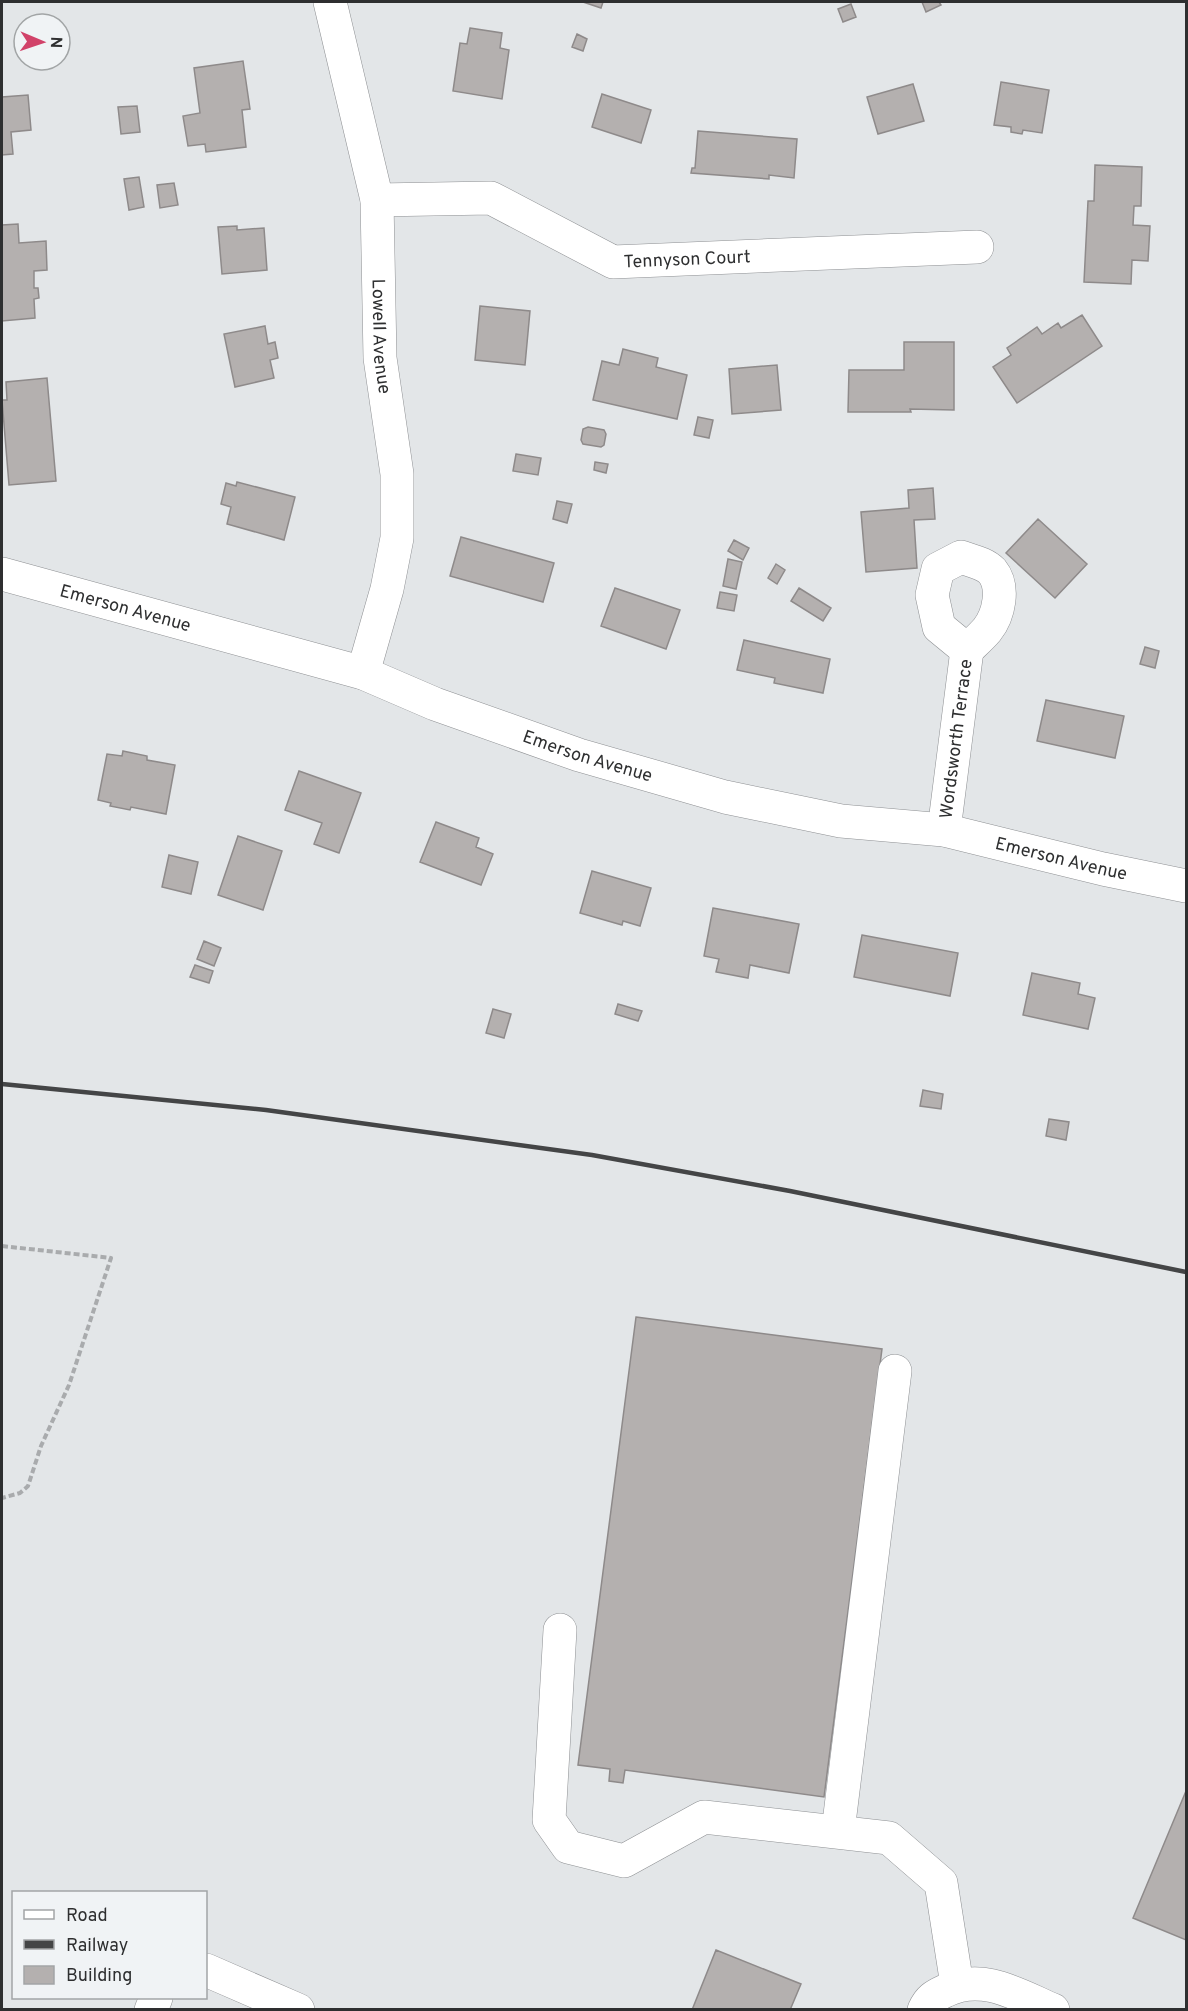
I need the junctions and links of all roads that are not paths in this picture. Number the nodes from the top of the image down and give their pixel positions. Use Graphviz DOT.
graph roads {
  1 [pos="330,2"];
  2 [pos="377,200"];
  3 [pos="977,247"];
  4 [pos="2,574"];
  5 [pos="967,650"];
  6 [pos="363,673"];
  7 [pos="944,830"];
  8 [pos="1186,886"];
  9 [pos="895,1371"];
  10 [pos="560,1630"];
  11 [pos="838,1832"];
  12 [pos="207,1970"];
  13 [pos="957,1984"];
  14 [pos="298,2010"];
  15 [pos="924,2010"];
  16 [pos="1053,2010"];
  1 -- 2 [label="street, Lowell Avenue"];
  2 -- 3 [label="street, Tennyson Court"];
  2 -- 6 [label="street, Lowell Avenue"];
  4 -- 6 [label="street, Emerson Avenue"];
  5 -- 7 [label="street, Wordsworth Terrace"];
  6 -- 7 [label="street, Emerson Avenue"];
  7 -- 8 [label="street, Emerson Avenue"];
  9 -- 11 [label="street"];
  10 -- 11 [label="street"];
  11 -- 13 [label="street"];
  12 -- 14 [label="street"];
  13 -- 15 [label="street"];
  13 -- 16 [label="street"];
}
